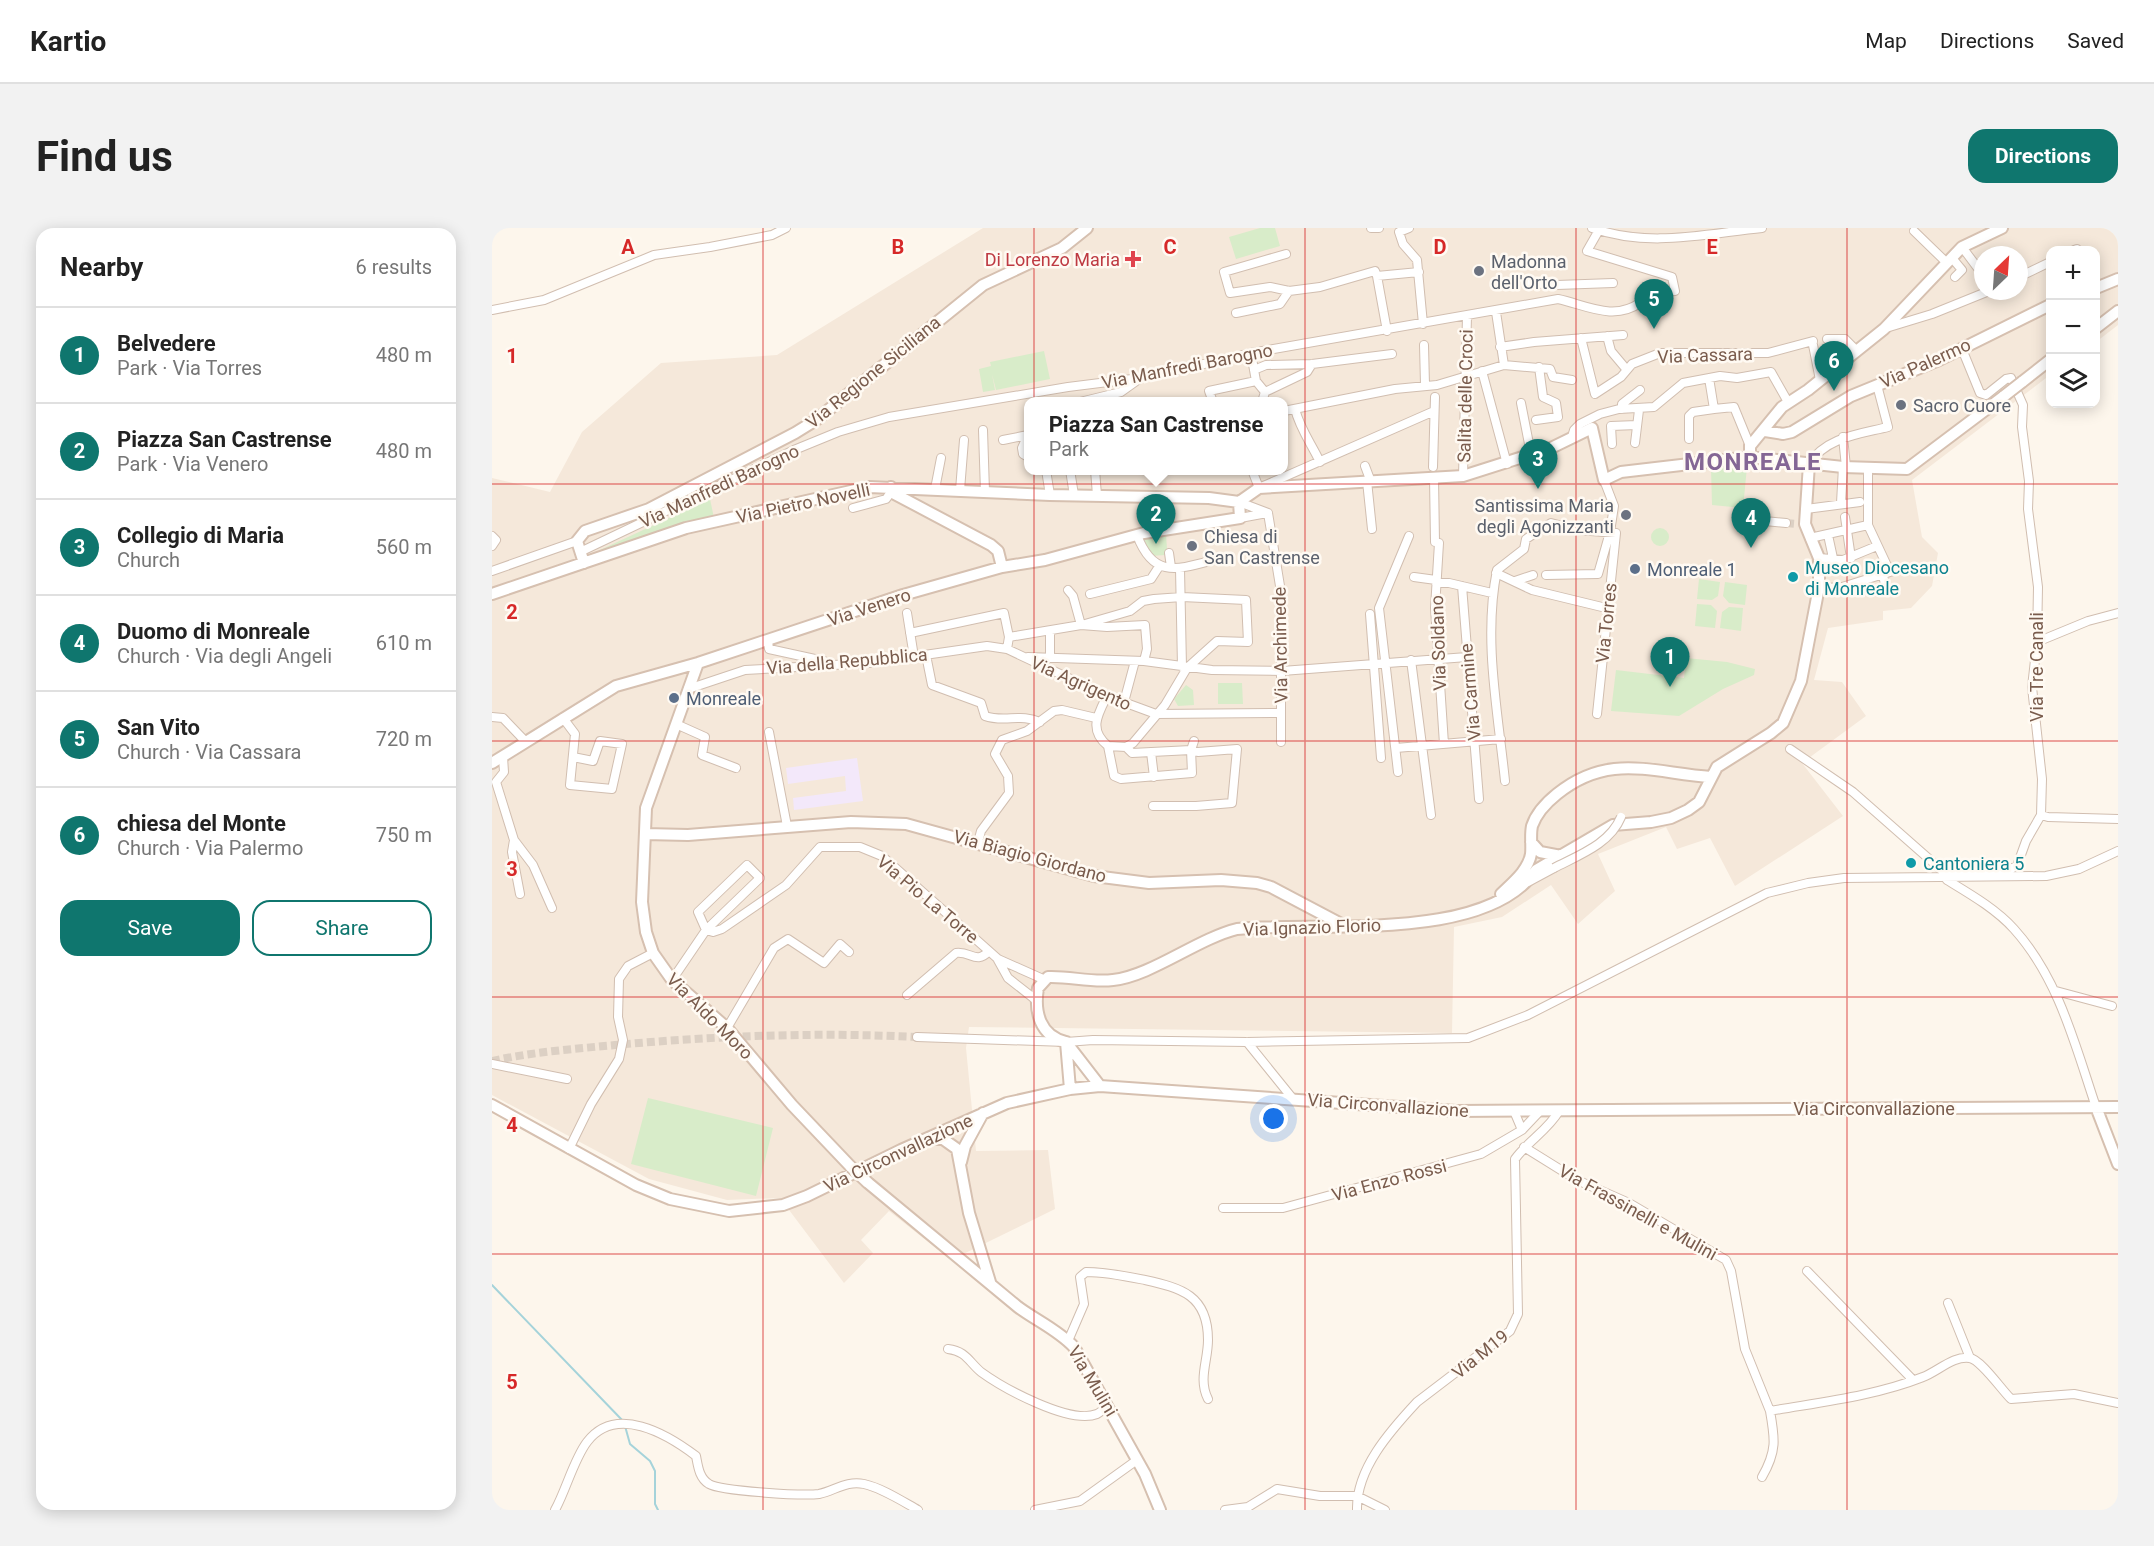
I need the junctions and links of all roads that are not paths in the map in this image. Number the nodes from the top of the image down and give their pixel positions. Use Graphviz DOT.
graph roads {
  1 [pos="786,228"];
  2 [pos="1087,228"];
  3 [pos="1371,228"];
  4 [pos="1379,228"];
  5 [pos="1409,228"];
  6 [pos="1762,228"];
  7 [pos="2002,228"];
  8 [pos="1595,229"];
  9 [pos="1400,230"];
  10 [pos="1914,231"];
  11 [pos="1962,247"];
  12 [pos="1286,254"];
  13 [pos="1949,261"];
  14 [pos="1974,263"];
  15 [pos="2046,264"];
  16 [pos="2028,273"];
  17 [pos="1419,275"];
  18 [pos="1377,276"];
  19 [pos="1955,277"];
  20 [pos="2118,279"];
  21 [pos="1531,283"];
  22 [pos="1613,283"];
  23 [pos="2100,286"];
  24 [pos="1289,291"];
  25 [pos="1974,297"];
  26 [pos="2046,307"];
  27 [pos="492,310"];
  28 [pos="2118,311"];
  29 [pos="1496,312"];
  30 [pos="1236,313"];
  31 [pos="1467,316"];
  32 [pos="1423,324"];
  33 [pos="2100,325"];
  34 [pos="1884,329"];
  35 [pos="1387,331"];
  36 [pos="1623,335"];
  37 [pos="1607,336"];
  38 [pos="1581,338"];
  39 [pos="1827,339"];
  40 [pos="1424,345"];
  41 [pos="1500,347"];
  42 [pos="1962,349"];
  43 [pos="1856,350"];
  44 [pos="1251,353"];
  45 [pos="1392,354"];
  46 [pos="2046,363"];
  47 [pos="1312,364"];
  48 [pos="1504,365"];
  49 [pos="1539,367"];
  50 [pos="1254,370"];
  51 [pos="1627,370"];
  52 [pos="1482,371"];
  53 [pos="1467,375"];
  54 [pos="1142,377"];
  55 [pos="1710,378"];
  56 [pos="1572,380"];
  57 [pos="1820,380"];
  58 [pos="1257,381"];
  59 [pos="2019,384"];
  60 [pos="1425,385"];
  61 [pos="1876,385"];
  62 [pos="1640,390"];
  63 [pos="1264,391"];
  64 [pos="1100,397"];
  65 [pos="1211,397"];
  66 [pos="1263,397"];
  67 [pos="1435,397"];
  68 [pos="1788,402"];
  69 [pos="1521,403"];
  70 [pos="1295,409"];
  71 [pos="1622,409"];
  72 [pos="1714,409"];
  73 [pos="1288,410"];
  74 [pos="1639,410"];
  75 [pos="1432,412"];
  76 [pos="1536,420"];
  77 [pos="1637,425"];
  78 [pos="983,430"];
  79 [pos="1765,431"];
  80 [pos="1024,436"];
  81 [pos="1572,437"];
  82 [pos="1843,437"];
  83 [pos="1689,439"];
  84 [pos="964,440"];
  85 [pos="1004,440"];
  86 [pos="1635,443"];
  87 [pos="1612,444"];
  88 [pos="1750,451"];
  89 [pos="1531,454"];
  90 [pos="941,458"];
  91 [pos="1320,462"];
  92 [pos="1507,464"];
  93 [pos="1809,464"];
  94 [pos="1365,466"];
  95 [pos="1845,467"];
  96 [pos="1868,468"];
  97 [pos="1433,472"];
  98 [pos="1047,475"];
  99 [pos="1071,475"];
  100 [pos="1095,475"];
  101 [pos="1254,475"];
  102 [pos="1463,476"];
  103 [pos="1604,480"];
  104 [pos="1369,482"];
  105 [pos="1259,488"];
  106 [pos="935,489"];
  107 [pos="891,490"];
  108 [pos="960,490"];
  109 [pos="985,492"];
  110 [pos="1050,495"];
  111 [pos="1074,495"];
  112 [pos="1097,495"];
  113 [pos="1239,502"];
  114 [pos="1841,502"];
  115 [pos="1864,502"];
  116 [pos="853,508"];
  117 [pos="1806,509"];
  118 [pos="1268,513"];
  119 [pos="1745,515"];
  120 [pos="1845,517"];
  121 [pos="1240,518"];
  122 [pos="1786,523"];
  123 [pos="1868,525"];
  124 [pos="1372,529"];
  125 [pos="1845,532"];
  126 [pos="1613,533"];
  127 [pos="1137,535"];
  128 [pos="1828,535"];
  129 [pos="492,536"];
  130 [pos="1408,536"];
  131 [pos="1810,538"];
  132 [pos="492,546"];
  133 [pos="1877,546"];
  134 [pos="580,552"];
  135 [pos="1169,553"];
  136 [pos="1819,558"];
  137 [pos="1833,558"];
  138 [pos="1851,558"];
  139 [pos="1214,560"];
  140 [pos="1160,565"];
  141 [pos="1002,567"];
  142 [pos="1171,567"];
  143 [pos="1905,568"];
  144 [pos="1180,569"];
  145 [pos="492,571"];
  146 [pos="1496,573"];
  147 [pos="1887,574"];
  148 [pos="1533,575"];
  149 [pos="1546,575"];
  150 [pos="1414,577"];
  151 [pos="1515,581"];
  152 [pos="1436,582"];
  153 [pos="1462,586"];
  154 [pos="1819,587"];
  155 [pos="1886,589"];
  156 [pos="1068,590"];
  157 [pos="1492,593"];
  158 [pos="492,594"];
  159 [pos="1090,594"];
  160 [pos="1182,597"];
  161 [pos="1602,608"];
  162 [pos="907,613"];
  163 [pos="2118,613"];
  164 [pos="1370,614"];
  165 [pos="1083,624"];
  166 [pos="1050,631"];
  167 [pos="910,633"];
  168 [pos="1009,637"];
  169 [pos="768,641"];
  170 [pos="2037,642"];
  171 [pos="1007,649"];
  172 [pos="926,655"];
  173 [pos="914,657"];
  174 [pos="1023,657"];
  175 [pos="1050,657"];
  176 [pos="1467,657"];
  177 [pos="1437,659"];
  178 [pos="1411,660"];
  179 [pos="1140,661"];
  180 [pos="698,663"];
  181 [pos="834,663"];
  182 [pos="1384,663"];
  183 [pos="1372,664"];
  184 [pos="1184,668"];
  185 [pos="1281,672"];
  186 [pos="688,689"];
  187 [pos="1107,696"];
  188 [pos="1124,702"];
  189 [pos="1281,712"];
  190 [pos="1156,714"];
  191 [pos="1597,714"];
  192 [pos="492,717"];
  193 [pos="563,718"];
  194 [pos="1096,718"];
  195 [pos="1040,722"];
  196 [pos="675,724"];
  197 [pos="769,732"];
  198 [pos="1501,739"];
  199 [pos="1194,741"];
  200 [pos="1474,741"];
  201 [pos="526,742"];
  202 [pos="1281,742"];
  203 [pos="1444,744"];
  204 [pos="1108,746"];
  205 [pos="1423,746"];
  206 [pos="1126,747"];
  207 [pos="1396,748"];
  208 [pos="1790,749"];
  209 [pos="1191,750"];
  210 [pos="1151,752"];
  211 [pos="503,757"];
  212 [pos="573,757"];
  213 [pos="1381,758"];
  214 [pos="492,763"];
  215 [pos="736,768"];
  216 [pos="1398,772"];
  217 [pos="1154,777"];
  218 [pos="1711,777"];
  219 [pos="1505,781"];
  220 [pos="1479,799"];
  221 [pos="1153,806"];
  222 [pos="1431,815"];
  223 [pos="2041,815"];
  224 [pos="1621,817"];
  225 [pos="2118,819"];
  226 [pos="787,826"];
  227 [pos="645,834"];
  228 [pos="514,840"];
  229 [pos="978,842"];
  230 [pos="1532,842"];
  231 [pos="2118,851"];
  232 [pos="1561,856"];
  233 [pos="1946,876"];
  234 [pos="1528,882"];
  235 [pos="720,893"];
  236 [pos="520,894"];
  237 [pos="732,904"];
  238 [pos="1305,905"];
  239 [pos="1490,905"];
  240 [pos="552,908"];
  241 [pos="1346,926"];
  242 [pos="1310,927"];
  243 [pos="706,930"];
  244 [pos="989,951"];
  245 [pos="849,952"];
  246 [pos="653,953"];
  247 [pos="998,959"];
  248 [pos="1043,979"];
  249 [pos="672,980"];
  250 [pos="2056,991"];
  251 [pos="907,995"];
  252 [pos="1036,1000"];
  253 [pos="2112,1006"];
  254 [pos="727,1028"];
  255 [pos="917,1037"];
  256 [pos="1066,1042"];
  257 [pos="1247,1042"];
  258 [pos="492,1064"];
  259 [pos="567,1079"];
  260 [pos="1100,1086"];
  261 [pos="1070,1089"];
  262 [pos="1293,1099"];
  263 [pos="492,1105"];
  264 [pos="2096,1107"];
  265 [pos="2118,1107"];
  266 [pos="1514,1111"];
  267 [pos="1540,1111"];
  268 [pos="1559,1111"];
  269 [pos="984,1113"];
  270 [pos="962,1122"];
  271 [pos="1522,1130"];
  272 [pos="928,1138"];
  273 [pos="1524,1147"];
  274 [pos="961,1148"];
  275 [pos="569,1149"];
  276 [pos="2118,1164"];
  277 [pos="1223,1208"];
  278 [pos="1807,1271"];
  279 [pos="990,1282"];
  280 [pos="1948,1303"];
  281 [pos="1068,1341"];
  282 [pos="948,1349"];
  283 [pos="1970,1358"];
  284 [pos="1913,1380"];
  285 [pos="1208,1399"];
  286 [pos="2118,1403"];
  287 [pos="1108,1405"];
  288 [pos="1770,1411"];
  289 [pos="1137,1460"];
  290 [pos="1762,1477"];
  291 [pos="1357,1496"];
  292 [pos="555,1510"];
  293 [pos="918,1510"];
  294 [pos="1035,1510"];
  295 [pos="1160,1510"];
  296 [pos="1225,1510"];
  297 [pos="1358,1510"];
  298 [pos="1385,1510"];
  1 -- 27 [label="street"];
  2 -- 134 [label="street, Via Regione Siciliana"];
  3 -- 4 [label="street"];
  5 -- 9 [label="street"];
  6 -- 8 [label="street"];
  7 -- 11 [label="street"];
  8 -- 29 [label="street, Via Manfredi Barogno"];
  9 -- 17 [label="street"];
  10 -- 13 [label="street"];
  11 -- 13 [label="street"];
  11 -- 14 [label="street"];
  12 -- 24 [label="street"];
  13 -- 19 [label="street"];
  13 -- 34 [label="street"];
  15 -- 16 [label="street"];
  17 -- 18 [label="street"];
  17 -- 32 [label="street"];
  18 -- 24 [label="street"];
  18 -- 35 [label="street"];
  20 -- 23 [label="street"];
  21 -- 22 [label="street"];
  24 -- 30 [label="street"];
  25 -- 34 [label="street"];
  26 -- 42 [label="street, Via Palermo"];
  28 -- 33 [label="street"];
  29 -- 31 [label="street, Via Manfredi Barogno"];
  29 -- 41 [label="street"];
  31 -- 32 [label="street, Via Manfredi Barogno"];
  31 -- 53 [label="street, Salita delle Croci"];
  32 -- 35 [label="street, Via Manfredi Barogno"];
  34 -- 43 [label="street"];
  35 -- 44 [label="street, Via Manfredi Barogno"];
  36 -- 37 [label="street, Salita delle Croci"];
  37 -- 38 [label="street, Salita delle Croci"];
  37 -- 51 [label="street"];
  38 -- 41 [label="street, Salita delle Croci"];
  38 -- 51 [label="street, Via Cassara"];
  39 -- 43 [label="street"];
  40 -- 60 [label="street"];
  41 -- 48 [label="street"];
  42 -- 59 [label="street"];
  42 -- 61 [label="street, Via Palermo"];
  43 -- 57 [label="street"];
  44 -- 50 [label="street"];
  44 -- 54 [label="street, Via Manfredi Barogno"];
  45 -- 47 [label="street"];
  46 -- 59 [label="street"];
  47 -- 50 [label="street"];
  47 -- 63 [label="street"];
  48 -- 49 [label="street"];
  48 -- 52 [label="street"];
  49 -- 56 [label="street"];
  49 -- 76 [label="street"];
  50 -- 58 [label="street"];
  51 -- 57 [label="street, Via Cassara"];
  52 -- 53 [label="street"];
  52 -- 92 [label="street"];
  53 -- 60 [label="street"];
  53 -- 102 [label="street, Salita delle Croci"];
  54 -- 64 [label="street"];
  54 -- 134 [label="street, Via Manfredi Barogno"];
  55 -- 68 [label="street"];
  55 -- 72 [label="street"];
  55 -- 74 [label="street"];
  57 -- 68 [label="street"];
  58 -- 63 [label="street"];
  58 -- 65 [label="street"];
  59 -- 96 [label="street, bridge"];
  59 -- 170 [label="street, Via Tre Canali"];
  60 -- 70 [label="street"];
  61 -- 79 [label="street, Via Palermo"];
  61 -- 82 [label="street"];
  62 -- 71 [label="street"];
  63 -- 66 [label="street"];
  67 -- 75 [label="street, Via Soldano"];
  68 -- 79 [label="street"];
  69 -- 89 [label="street"];
  70 -- 73 [label="street"];
  70 -- 91 [label="street"];
  71 -- 74 [label="street"];
  71 -- 81 [label="street"];
  72 -- 83 [label="street"];
  72 -- 88 [label="street"];
  74 -- 77 [label="street"];
  75 -- 91 [label="street"];
  75 -- 97 [label="street, Via Soldano"];
  77 -- 86 [label="street"];
  77 -- 87 [label="street"];
  78 -- 109 [label="street"];
  79 -- 88 [label="street"];
  80 -- 85 [label="street"];
  81 -- 89 [label="street"];
  81 -- 103 [label="street"];
  82 -- 93 [label="street"];
  82 -- 95 [label="street"];
  84 -- 108 [label="street"];
  88 -- 93 [label="street"];
  88 -- 103 [label="street"];
  89 -- 92 [label="street"];
  90 -- 106 [label="street"];
  91 -- 105 [label="street"];
  92 -- 102 [label="street"];
  93 -- 95 [label="street"];
  93 -- 117 [label="street"];
  94 -- 104 [label="street"];
  95 -- 96 [label="street"];
  95 -- 114 [label="street"];
  96 -- 115 [label="street"];
  97 -- 102 [label="street"];
  97 -- 104 [label="street"];
  97 -- 152 [label="street, Via Soldano"];
  98 -- 110 [label="street"];
  99 -- 111 [label="street"];
  100 -- 112 [label="street"];
  101 -- 105 [label="street"];
  103 -- 126 [label="street"];
  104 -- 105 [label="street"];
  104 -- 124 [label="street"];
  105 -- 113 [label="street"];
  106 -- 107 [label="street, Via Pietro Novelli"];
  106 -- 108 [label="street, Via Pietro Novelli"];
  107 -- 116 [label="street"];
  107 -- 134 [label="street, Via Pietro Novelli"];
  107 -- 141 [label="street"];
  108 -- 109 [label="street, Via Pietro Novelli"];
  109 -- 110 [label="street, Via Pietro Novelli"];
  110 -- 111 [label="street, Via Pietro Novelli"];
  111 -- 112 [label="street, Via Pietro Novelli"];
  112 -- 113 [label="street, Via Pietro Novelli"];
  113 -- 118 [label="street, Via Pietro Novelli"];
  113 -- 121 [label="street"];
  114 -- 115 [label="street"];
  114 -- 117 [label="street"];
  115 -- 123 [label="street"];
  117 -- 131 [label="street"];
  118 -- 121 [label="street, Via Venero"];
  118 -- 185 [label="street, Via Archimede"];
  119 -- 122 [label="street"];
  120 -- 125 [label="street"];
  121 -- 127 [label="street, Via Venero"];
  123 -- 125 [label="street"];
  123 -- 133 [label="street"];
  125 -- 128 [label="street"];
  125 -- 138 [label="street"];
  126 -- 146 [label="street"];
  126 -- 149 [label="street"];
  126 -- 191 [label="street, Via Torres"];
  127 -- 140 [label="street"];
  127 -- 141 [label="street, Via Venero"];
  128 -- 131 [label="street"];
  128 -- 137 [label="street"];
  129 -- 132 [label="street"];
  130 -- 182 [label="street"];
  131 -- 136 [label="street"];
  133 -- 138 [label="street"];
  133 -- 147 [label="street"];
  134 -- 145 [label="street, Via Manfredi Barogno"];
  134 -- 158 [label="street, Via Pietro Novelli"];
  135 -- 142 [label="street"];
  136 -- 137 [label="street"];
  136 -- 154 [label="street, Via Ignazio Florio"];
  137 -- 138 [label="street"];
  139 -- 144 [label="street"];
  140 -- 142 [label="street"];
  140 -- 159 [label="street"];
  141 -- 169 [label="street, Via Venero"];
  142 -- 144 [label="street"];
  143 -- 147 [label="street"];
  144 -- 160 [label="street"];
  146 -- 151 [label="street"];
  146 -- 157 [label="street"];
  147 -- 154 [label="street"];
  147 -- 155 [label="street"];
  148 -- 151 [label="street"];
  150 -- 152 [label="street"];
  151 -- 161 [label="street"];
  152 -- 153 [label="street"];
  152 -- 177 [label="street, Via Soldano"];
  153 -- 157 [label="street"];
  153 -- 176 [label="street, Via Carmine"];
  154 -- 218 [label="street, Via Ignazio Florio"];
  156 -- 165 [label="street"];
  157 -- 198 [label="street"];
  160 -- 165 [label="street"];
  160 -- 184 [label="street"];
  160 -- 184 [label="street"];
  162 -- 167 [label="street"];
  163 -- 170 [label="street"];
  164 -- 183 [label="street"];
  165 -- 166 [label="street"];
  165 -- 179 [label="street"];
  166 -- 168 [label="street"];
  166 -- 175 [label="street"];
  167 -- 168 [label="street"];
  167 -- 173 [label="street"];
  168 -- 171 [label="street"];
  169 -- 180 [label="street, Via Venero"];
  169 -- 181 [label="street"];
  170 -- 223 [label="street, Via Tre Canali"];
  171 -- 172 [label="street, Via della Repubblica"];
  171 -- 174 [label="street, Via Agrigento"];
  172 -- 173 [label="street, Via della Repubblica"];
  172 -- 195 [label="street"];
  173 -- 181 [label="street, Via della Repubblica"];
  174 -- 175 [label="street"];
  174 -- 187 [label="street, Via Agrigento"];
  175 -- 179 [label="street"];
  176 -- 177 [label="street"];
  176 -- 200 [label="street, Via Carmine"];
  177 -- 178 [label="street"];
  177 -- 203 [label="street, Via Soldano"];
  178 -- 182 [label="street"];
  178 -- 205 [label="street"];
  179 -- 184 [label="street"];
  179 -- 188 [label="street"];
  180 -- 186 [label="street, Via Aldo Moro"];
  180 -- 193 [label="street, Via Venero"];
  181 -- 186 [label="street, Via della Repubblica"];
  182 -- 183 [label="street"];
  182 -- 207 [label="street"];
  183 -- 185 [label="street"];
  183 -- 213 [label="street"];
  184 -- 185 [label="street"];
  184 -- 190 [label="street"];
  185 -- 189 [label="street, Via Archimede"];
  186 -- 196 [label="street, Via Aldo Moro"];
  187 -- 188 [label="street, Via Agrigento"];
  187 -- 194 [label="street"];
  188 -- 190 [label="street, Via Agrigento"];
  189 -- 190 [label="street"];
  189 -- 202 [label="street, Via Archimede"];
  190 -- 206 [label="street"];
  192 -- 201 [label="street"];
  193 -- 201 [label="street, Via Venero"];
  193 -- 212 [label="street"];
  194 -- 195 [label="street"];
  194 -- 204 [label="street"];
  195 -- 229 [label="street"];
  196 -- 215 [label="street"];
  196 -- 227 [label="street, Via Aldo Moro"];
  197 -- 226 [label="street"];
  198 -- 200 [label="street"];
  198 -- 219 [label="street"];
  199 -- 209 [label="street"];
  200 -- 203 [label="street"];
  200 -- 220 [label="street, Via Carmine"];
  201 -- 211 [label="street, Via Venero"];
  203 -- 205 [label="street"];
  204 -- 206 [label="street"];
  204 -- 217 [label="street"];
  205 -- 207 [label="street"];
  205 -- 222 [label="street"];
  206 -- 210 [label="street"];
  207 -- 216 [label="street"];
  208 -- 233 [label="street"];
  209 -- 210 [label="street"];
  209 -- 217 [label="street"];
  209 -- 221 [label="street"];
  210 -- 217 [label="street"];
  211 -- 214 [label="street, Via Venero"];
  211 -- 228 [label="street"];
  218 -- 230 [label="street"];
  218 -- 232 [label="street, Via Ignazio Florio"];
  223 -- 225 [label="street"];
  223 -- 233 [label="street, Via Tre Canali"];
  224 -- 234 [label="street, bridge"];
  226 -- 227 [label="street, Via Biagio Giordano"];
  226 -- 229 [label="street, Via Biagio Giordano"];
  227 -- 246 [label="street, Via Aldo Moro"];
  228 -- 236 [label="street"];
  228 -- 240 [label="street"];
  229 -- 238 [label="street, Via Biagio Giordano"];
  230 -- 232 [label="street"];
  230 -- 239 [label="street"];
  231 -- 233 [label="street"];
  232 -- 234 [label="street, Via Ignazio Florio"];
  233 -- 250 [label="street"];
  233 -- 257 [label="street"];
  234 -- 239 [label="street, Via Ignazio Florio"];
  235 -- 237 [label="street"];
  235 -- 237 [label="street"];
  235 -- 243 [label="street"];
  237 -- 243 [label="street"];
  238 -- 241 [label="street, Via Biagio Giordano"];
  238 -- 242 [label="street"];
  239 -- 241 [label="street, Via Ignazio Florio"];
  241 -- 242 [label="street, Via Ignazio Florio"];
  242 -- 248 [label="street, Via Ignazio Florio"];
  243 -- 244 [label="street, Via Pio La Torre"];
  243 -- 249 [label="street"];
  244 -- 247 [label="street, Via Pio La Torre"];
  244 -- 251 [label="street"];
  245 -- 254 [label="street"];
  246 -- 249 [label="street, Via Aldo Moro"];
  246 -- 275 [label="street"];
  247 -- 248 [label="street"];
  247 -- 252 [label="street"];
  248 -- 252 [label="street"];
  249 -- 254 [label="street, Via Aldo Moro"];
  250 -- 253 [label="street"];
  250 -- 264 [label="street"];
  252 -- 256 [label="street"];
  254 -- 279 [label="street, Via Aldo Moro, bridge"];
  255 -- 256 [label="street"];
  256 -- 257 [label="street"];
  256 -- 260 [label="street"];
  256 -- 261 [label="street"];
  257 -- 262 [label="street"];
  258 -- 259 [label="street"];
  260 -- 261 [label="street, Via Circonvallazione"];
  260 -- 262 [label="street, Via Circonvallazione"];
  261 -- 269 [label="street, Via Circonvallazione"];
  262 -- 266 [label="street, Via Circonvallazione"];
  263 -- 275 [label="street, Via Circonvallazione"];
  264 -- 265 [label="street, Via Circonvallazione"];
  264 -- 268 [label="street, Via Circonvallazione"];
  264 -- 276 [label="street"];
  266 -- 267 [label="street, Via Circonvallazione"];
  266 -- 271 [label="street"];
  267 -- 268 [label="street, Via Circonvallazione"];
  267 -- 271 [label="street, Via Enzo Rossi"];
  268 -- 273 [label="street"];
  269 -- 270 [label="street, Via Circonvallazione"];
  269 -- 274 [label="street"];
  270 -- 272 [label="street, Via Circonvallazione"];
  270 -- 274 [label="street"];
  271 -- 277 [label="street, Via Enzo Rossi"];
  272 -- 274 [label="street"];
  272 -- 275 [label="street, Via Circonvallazione"];
  273 -- 288 [label="street, Via Frassinelli e Mulini"];
  273 -- 291 [label="street, Via M19"];
  274 -- 279 [label="street"];
  278 -- 284 [label="street"];
  279 -- 281 [label="street, Via Mulini"];
  280 -- 283 [label="street"];
  281 -- 285 [label="street"];
  281 -- 287 [label="street, Via Mulini"];
  282 -- 287 [label="street"];
  283 -- 284 [label="street"];
  283 -- 286 [label="street"];
  284 -- 288 [label="street"];
  287 -- 289 [label="street, Via Mulini"];
  288 -- 290 [label="street, Via Frassinelli e Mulini"];
  289 -- 294 [label="street"];
  289 -- 295 [label="street, Via Mulini"];
  291 -- 296 [label="street"];
  291 -- 297 [label="street, Via M19"];
  291 -- 298 [label="street"];
  292 -- 293 [label="street"];
}
